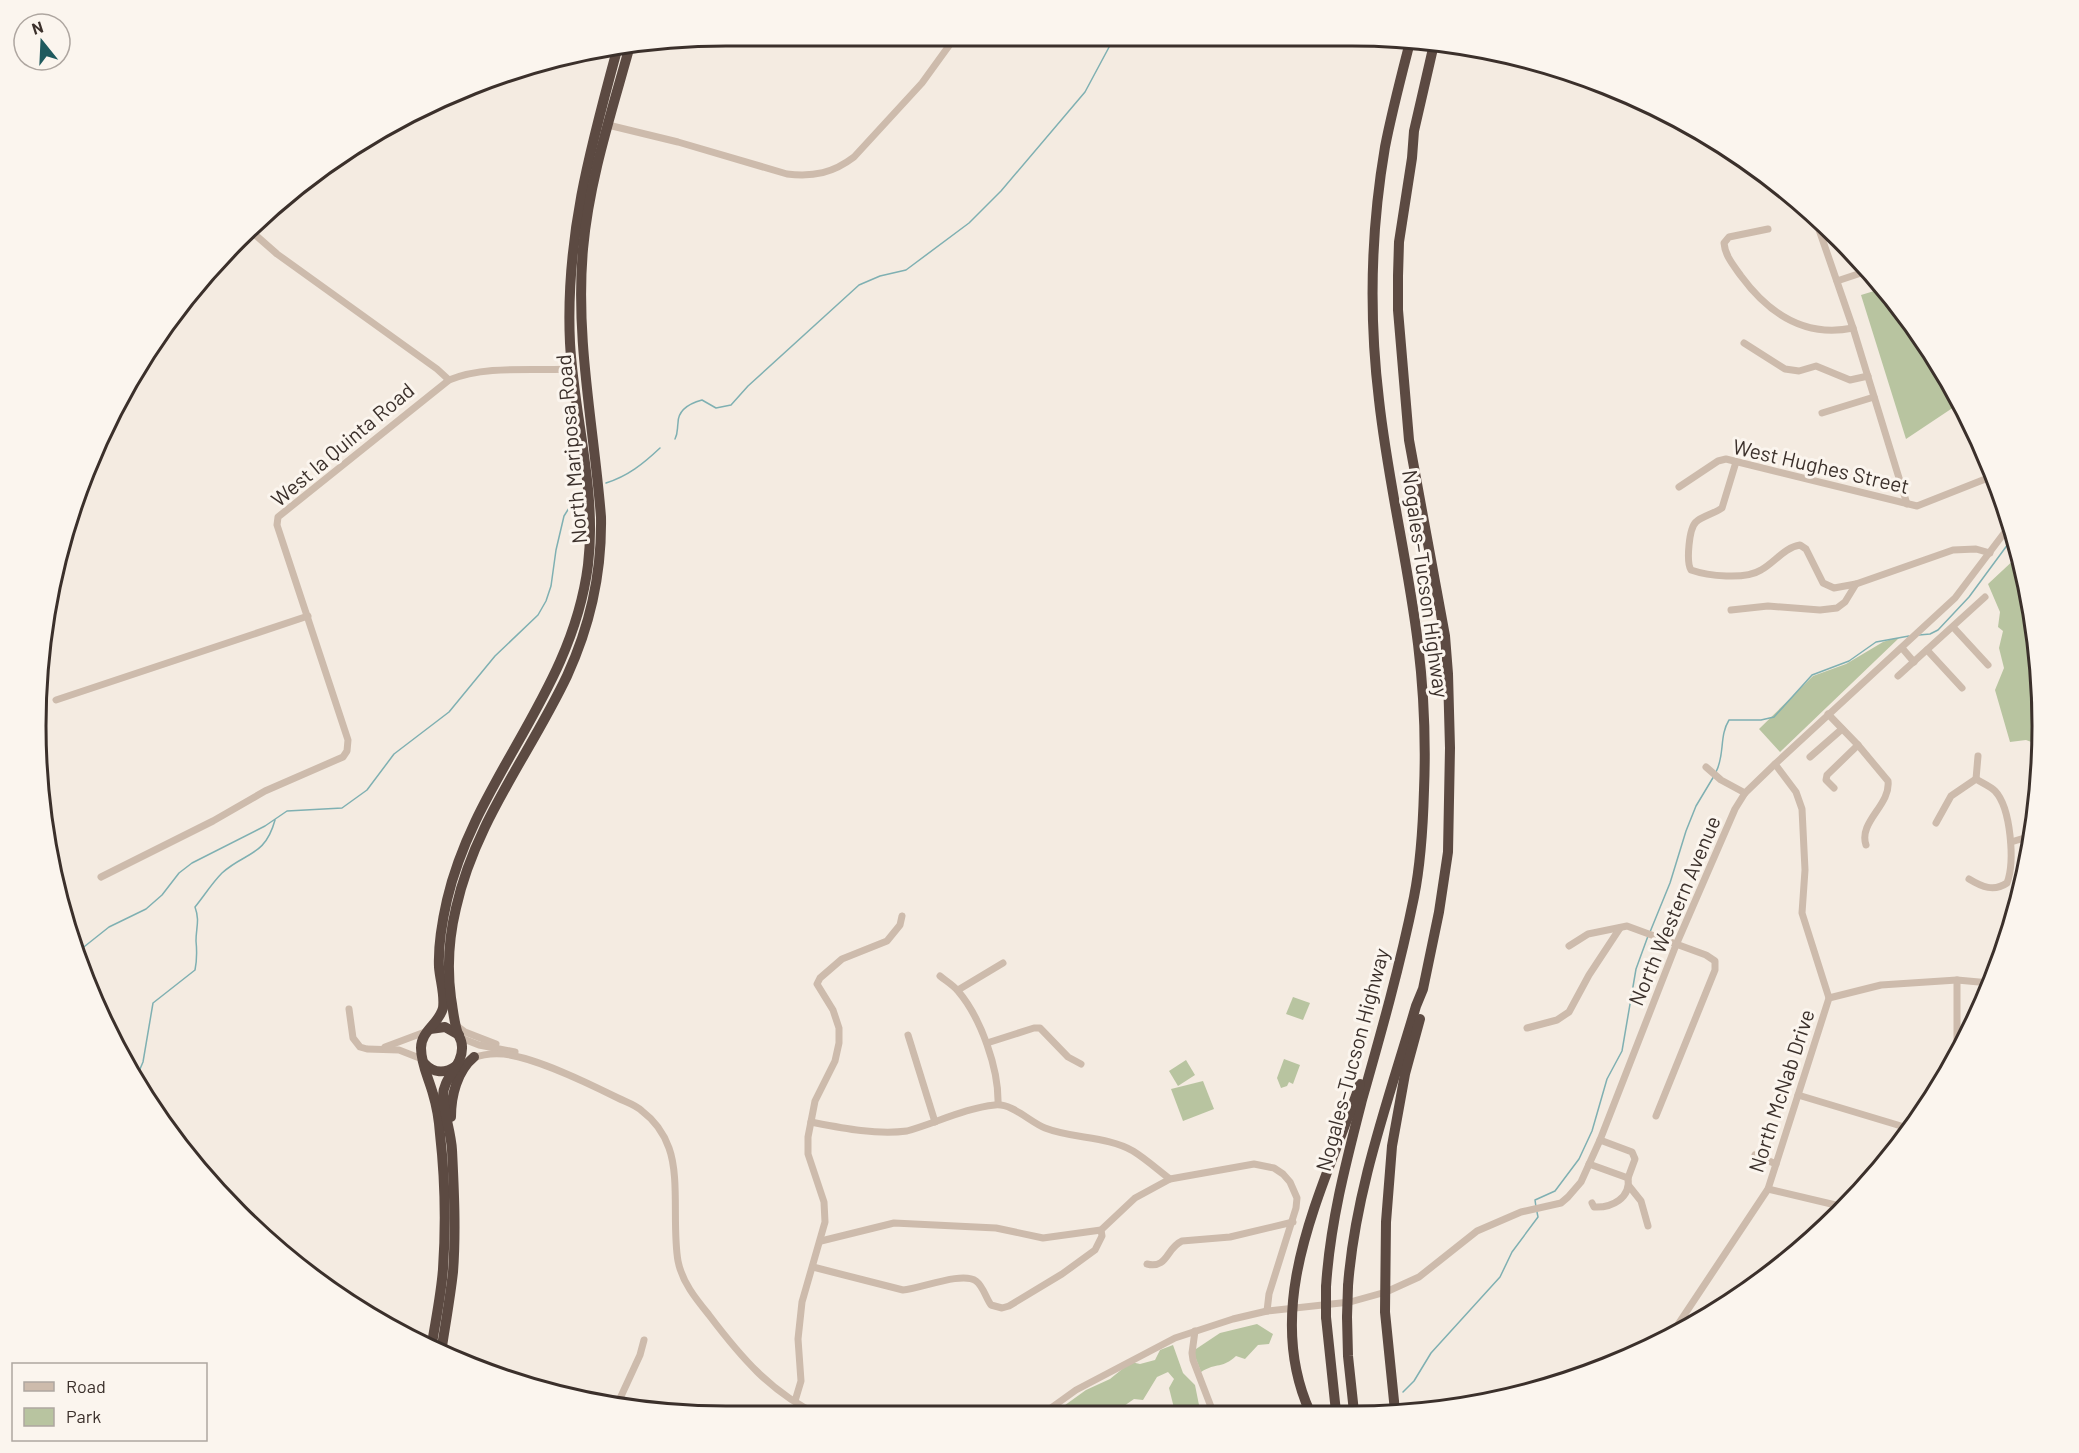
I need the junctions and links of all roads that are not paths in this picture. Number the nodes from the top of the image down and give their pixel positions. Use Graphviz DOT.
graph roads {
  1 [pos="949,46"];
  2 [pos="1408,49"];
  3 [pos="1432,51"];
  4 [pos="628,54"];
  5 [pos="616,56"];
  6 [pos="617,56"];
  7 [pos="608,125"];
  8 [pos="583,212"];
  9 [pos="1768,229"];
  10 [pos="1820,233"];
  11 [pos="256,236"];
  12 [pos="1860,273"];
  13 [pos="1837,281"];
  14 [pos="1853,328"];
  15 [pos="1744,343"];
  16 [pos="572,369"];
  17 [pos="1868,376"];
  18 [pos="449,380"];
  19 [pos="1874,397"];
  20 [pos="1822,413"];
  21 [pos="1736,462"];
  22 [pos="590,464"];
  23 [pos="1986,479"];
  24 [pos="1679,487"];
  25 [pos="1907,504"];
  26 [pos="2004,534"];
  27 [pos="1990,553"];
  28 [pos="1857,584"];
  29 [pos="1985,597"];
  30 [pos="1731,610"];
  31 [pos="308,616"];
  32 [pos="1953,627"];
  33 [pos="1902,648"];
  34 [pos="1927,650"];
  35 [pos="1914,662"];
  36 [pos="1988,665"];
  37 [pos="1898,676"];
  38 [pos="1962,688"];
  39 [pos="56,700"];
  40 [pos="1828,714"];
  41 [pos="1842,729"];
  42 [pos="519,741"];
  43 [pos="1858,745"];
  44 [pos="524,756"];
  45 [pos="1978,756"];
  46 [pos="1810,757"];
  47 [pos="1775,764"];
  48 [pos="1706,767"];
  49 [pos="1976,779"];
  50 [pos="1831,785"];
  51 [pos="1745,794"];
  52 [pos="474,822"];
  53 [pos="1936,823"];
  54 [pos="480,836"];
  55 [pos="2023,838"];
  56 [pos="2011,842"];
  57 [pos="1866,845"];
  58 [pos="101,877"];
  59 [pos="1969,879"];
  60 [pos="448,893"];
  61 [pos="456,906"];
  62 [pos="902,916"];
  63 [pos="1620,928"];
  64 [pos="1676,945"];
  65 [pos="1569,946"];
  66 [pos="1003,963"];
  67 [pos="940,976"];
  68 [pos="1957,980"];
  69 [pos="1983,982"];
  70 [pos="1423,989"];
  71 [pos="958,990"];
  72 [pos="1829,998"];
  73 [pos="1389,1004"];
  74 [pos="349,1009"];
  75 [pos="1527,1028"];
  76 [pos="428,1030"];
  77 [pos="459,1033"];
  78 [pos="908,1035"];
  79 [pos="1957,1036"];
  80 [pos="987,1043"];
  81 [pos="380,1048"];
  82 [pos="512,1051"];
  83 [pos="474,1057"];
  84 [pos="528,1059"];
  85 [pos="423,1061"];
  86 [pos="1081,1064"];
  87 [pos="457,1065"];
  88 [pos="1798,1095"];
  89 [pos="998,1104"];
  90 [pos="1656,1116"];
  91 [pos="811,1122"];
  92 [pos="935,1122"];
  93 [pos="1902,1126"];
  94 [pos="1600,1140"];
  95 [pos="452,1148"];
  96 [pos="1755,1155"];
  97 [pos="1589,1164"];
  98 [pos="1776,1164"];
  99 [pos="1170,1179"];
  100 [pos="1629,1182"];
  101 [pos="1768,1189"];
  102 [pos="1592,1203"];
  103 [pos="1835,1205"];
  104 [pos="1293,1222"];
  105 [pos="1648,1227"];
  106 [pos="1101,1230"];
  107 [pos="821,1241"];
  108 [pos="1147,1264"];
  109 [pos="813,1267"];
  110 [pos="1386,1292"];
  111 [pos="1292,1307"];
  112 [pos="1267,1311"];
  113 [pos="1680,1321"];
  114 [pos="1195,1331"];
  115 [pos="433,1339"];
  116 [pos="644,1340"];
  117 [pos="442,1344"];
  118 [pos="620,1398"];
  119 [pos="795,1401"];
  120 [pos="1394,1405"];
  121 [pos="803,1406"];
  122 [pos="1054,1406"];
  123 [pos="1210,1406"];
  124 [pos="1308,1406"];
  125 [pos="1335,1406"];
  126 [pos="1353,1406"];
  1 -- 7 [label="street"];
  2 -- 73 [label="highway, Nogales–Tucson Highway"];
  3 -- 70 [label="highway, Nogales–Tucson Highway"];
  4 -- 7 [label="highway"];
  5 -- 8 [label="highway, North Mariposa Road"];
  6 -- 7 [label="highway"];
  7 -- 8 [label="highway"];
  8 -- 16 [label="highway, North Mariposa Road"];
  8 -- 22 [label="highway, North Mariposa Road"];
  9 -- 14 [label="street"];
  10 -- 13 [label="street"];
  11 -- 18 [label="street"];
  12 -- 13 [label="street"];
  13 -- 14 [label="street"];
  14 -- 17 [label="street"];
  15 -- 17 [label="street"];
  16 -- 18 [label="street, West la Quinta Road"];
  16 -- 22 [label="highway, North Mariposa Road"];
  17 -- 19 [label="street"];
  18 -- 31 [label="street, West la Quinta Road"];
  19 -- 20 [label="street"];
  19 -- 25 [label="street"];
  21 -- 24 [label="street, West Hughes Street"];
  21 -- 25 [label="street, West Hughes Street"];
  21 -- 28 [label="street"];
  22 -- 42 [label="highway, North Mariposa Road"];
  22 -- 44 [label="highway, North Mariposa Road"];
  23 -- 25 [label="street, West Hughes Street"];
  26 -- 27 [label="street, North Western Avenue"];
  27 -- 28 [label="street"];
  27 -- 33 [label="street, North Western Avenue"];
  28 -- 30 [label="street"];
  29 -- 32 [label="street"];
  31 -- 39 [label="street"];
  31 -- 58 [label="street"];
  32 -- 34 [label="street"];
  32 -- 36 [label="street"];
  33 -- 35 [label="street"];
  33 -- 40 [label="street, North Western Avenue"];
  34 -- 35 [label="street"];
  34 -- 38 [label="street"];
  35 -- 37 [label="street"];
  40 -- 41 [label="street"];
  40 -- 47 [label="street, North Western Avenue"];
  41 -- 43 [label="street"];
  41 -- 46 [label="street"];
  42 -- 44 [label="highway"];
  42 -- 52 [label="highway, North Mariposa Road"];
  43 -- 50 [label="street"];
  43 -- 57 [label="street"];
  44 -- 54 [label="highway, North Mariposa Road"];
  45 -- 49 [label="street"];
  47 -- 51 [label="street, North Western Avenue"];
  47 -- 72 [label="street, North McNab Drive"];
  48 -- 51 [label="street"];
  49 -- 53 [label="street"];
  49 -- 56 [label="street"];
  51 -- 64 [label="street, North Western Avenue"];
  52 -- 54 [label="highway"];
  52 -- 60 [label="highway, North Mariposa Road"];
  54 -- 61 [label="highway, North Mariposa Road"];
  55 -- 56 [label="street"];
  56 -- 59 [label="street"];
  60 -- 61 [label="highway"];
  60 -- 76 [label="highway, North Mariposa Road"];
  61 -- 77 [label="highway, North Mariposa Road"];
  62 -- 91 [label="street"];
  63 -- 64 [label="street"];
  63 -- 65 [label="street"];
  63 -- 75 [label="street"];
  64 -- 90 [label="street"];
  64 -- 94 [label="street, North Western Avenue"];
  66 -- 71 [label="street"];
  67 -- 71 [label="street"];
  68 -- 69 [label="street"];
  68 -- 72 [label="street"];
  68 -- 79 [label="street"];
  70 -- 110 [label="highway"];
  70 -- 126 [label="highway, Nogales–Tucson Highway, bridge"];
  71 -- 80 [label="street"];
  72 -- 88 [label="street, North McNab Drive"];
  73 -- 111 [label="highway"];
  73 -- 125 [label="highway, Nogales–Tucson Highway, bridge"];
  74 -- 81 [label="street"];
  76 -- 77 [label="highway"];
  76 -- 81 [label="street"];
  76 -- 85 [label="highway, North Mariposa Road"];
  77 -- 82 [label="street"];
  77 -- 82 [label="street"];
  77 -- 87 [label="highway, North Mariposa Road"];
  78 -- 92 [label="street"];
  80 -- 86 [label="street"];
  80 -- 89 [label="street"];
  81 -- 85 [label="street"];
  82 -- 84 [label="street"];
  83 -- 84 [label="street"];
  83 -- 87 [label="street"];
  83 -- 95 [label="highway"];
  84 -- 119 [label="street"];
  85 -- 87 [label="highway"];
  85 -- 115 [label="highway, North Mariposa Road"];
  87 -- 95 [label="highway, North Mariposa Road"];
  88 -- 93 [label="street"];
  88 -- 98 [label="street, North McNab Drive"];
  89 -- 92 [label="street"];
  89 -- 99 [label="street"];
  91 -- 92 [label="street"];
  91 -- 107 [label="street"];
  94 -- 97 [label="street, North Western Avenue"];
  94 -- 100 [label="street"];
  95 -- 117 [label="highway, North Mariposa Road"];
  96 -- 98 [label="street"];
  97 -- 100 [label="street"];
  97 -- 110 [label="street, North Western Avenue"];
  98 -- 101 [label="street, North McNab Drive"];
  99 -- 104 [label="street"];
  99 -- 106 [label="street"];
  100 -- 102 [label="street"];
  100 -- 105 [label="street"];
  101 -- 103 [label="street"];
  101 -- 113 [label="street, North McNab Drive"];
  104 -- 108 [label="street"];
  104 -- 112 [label="street"];
  106 -- 107 [label="street"];
  106 -- 109 [label="street"];
  107 -- 109 [label="street"];
  109 -- 119 [label="street"];
  110 -- 111 [label="street, North Western Avenue"];
  110 -- 120 [label="highway"];
  111 -- 112 [label="street, North Western Avenue"];
  111 -- 124 [label="highway"];
  112 -- 114 [label="street, North Western Avenue"];
  114 -- 122 [label="street, North Western Avenue"];
  114 -- 123 [label="street"];
  116 -- 118 [label="street"];
  119 -- 121 [label="street"];
}
